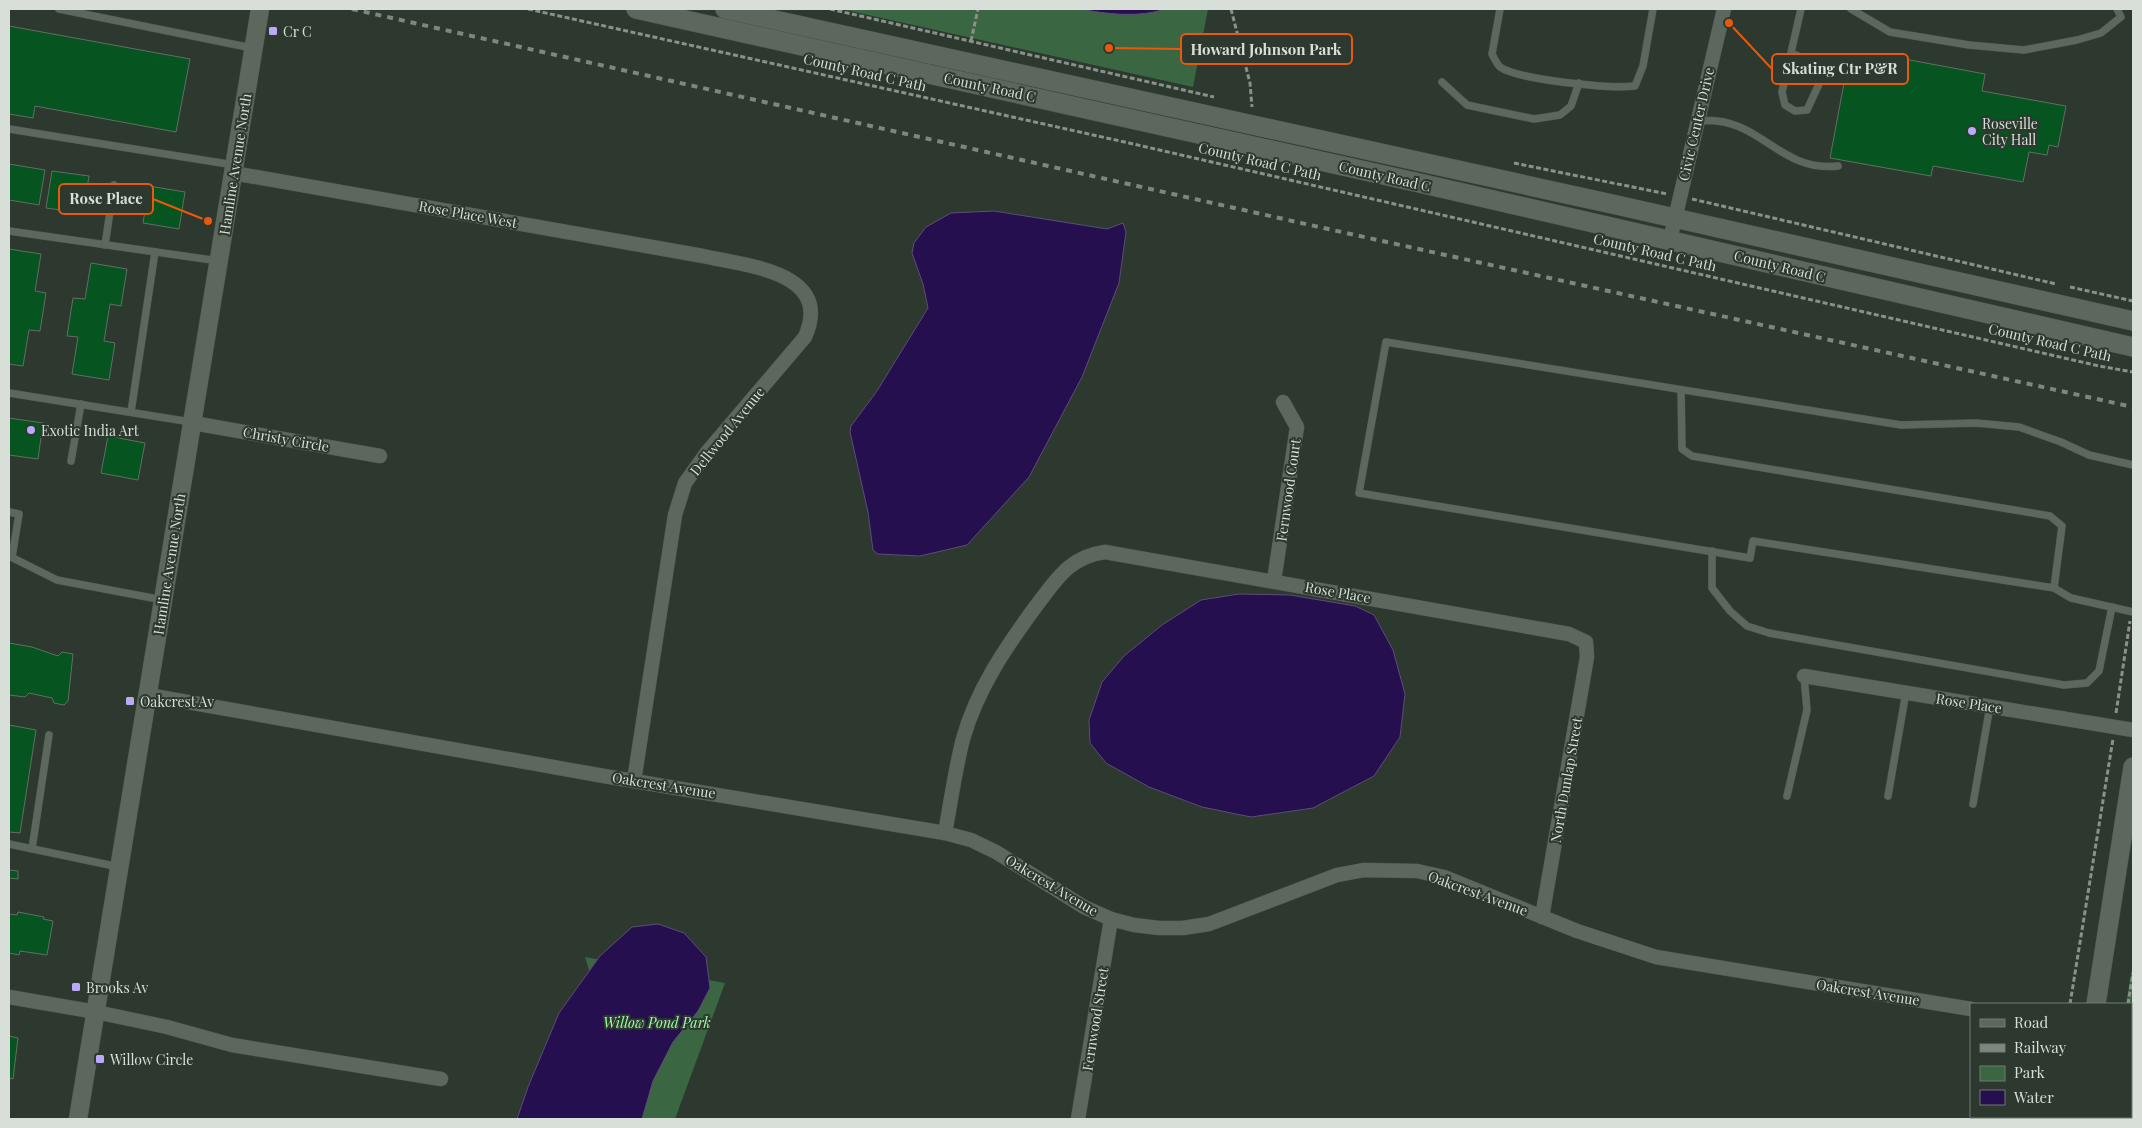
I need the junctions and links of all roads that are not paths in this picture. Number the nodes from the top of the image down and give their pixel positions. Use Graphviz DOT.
graph roads {
  1 [pos="59,9"];
  2 [pos="260,9"];
  3 [pos="636,9"];
  4 [pos="724,9"];
  5 [pos="1500,9"];
  6 [pos="1653,9"];
  7 [pos="1724,9"];
  8 [pos="1801,9"];
  9 [pos="1851,9"];
  10 [pos="2117,9"];
  11 [pos="254,48"];
  12 [pos="1792,54"];
  13 [pos="1442,82"];
  14 [pos="1579,83"];
  15 [pos="1697,121"];
  16 [pos="9,129"];
  17 [pos="1838,166"];
  18 [pos="234,169"];
  19 [pos="114,185"];
  20 [pos="1675,218"];
  21 [pos="9,231"];
  22 [pos="1670,240"];
  23 [pos="105,245"];
  24 [pos="155,252"];
  25 [pos="702,256"];
  26 [pos="219,261"];
  27 [pos="2133,322"];
  28 [pos="2133,348"];
  29 [pos="1681,390"];
  30 [pos="9,393"];
  31 [pos="1284,402"];
  32 [pos="81,404"];
  33 [pos="131,412"];
  34 [pos="193,423"];
  35 [pos="380,456"];
  36 [pos="71,461"];
  37 [pos="2133,465"];
  38 [pos="9,512"];
  39 [pos="1712,551"];
  40 [pos="10,556"];
  41 [pos="1274,581"];
  42 [pos="2054,588"];
  43 [pos="164,600"];
  44 [pos="2112,607"];
  45 [pos="2133,612"];
  46 [pos="1586,642"];
  47 [pos="1804,676"];
  48 [pos="1906,692"];
  49 [pos="148,695"];
  50 [pos="1990,706"];
  51 [pos="2133,730"];
  52 [pos="49,735"];
  53 [pos="2133,767"];
  54 [pos="634,780"];
  55 [pos="1787,796"];
  56 [pos="1888,796"];
  57 [pos="1973,804"];
  58 [pos="945,833"];
  59 [pos="9,844"];
  60 [pos="32,849"];
  61 [pos="120,867"];
  62 [pos="1542,917"];
  63 [pos="1111,919"];
  64 [pos="9,997"];
  65 [pos="2096,1003"];
  66 [pos="1970,1009"];
  67 [pos="96,1012"];
  68 [pos="441,1079"];
  69 [pos="78,1119"];
  70 [pos="1078,1119"];
  1 -- 11 [label="lane"];
  2 -- 11 [label="street, Hamline Avenue North"];
  3 -- 22 [label="main road, County Road C"];
  4 -- 20 [label="main road, County Road C"];
  5 -- 14 [label="lane"];
  6 -- 14 [label="lane"];
  7 -- 15 [label="street, Civic Center Drive"];
  8 -- 12 [label="lane"];
  9 -- 10 [label="lane"];
  11 -- 18 [label="street, Hamline Avenue North"];
  12 -- 12 [label="lane"];
  13 -- 14 [label="lane"];
  15 -- 17 [label="lane"];
  15 -- 20 [label="street, Civic Center Drive"];
  16 -- 18 [label="lane"];
  18 -- 25 [label="street, Rose Place West"];
  18 -- 26 [label="street, Hamline Avenue North"];
  19 -- 23 [label="lane"];
  20 -- 22 [label="street, Civic Center Drive"];
  20 -- 27 [label="main road, County Road C"];
  21 -- 23 [label="lane"];
  22 -- 28 [label="main road, County Road C"];
  23 -- 24 [label="lane"];
  24 -- 26 [label="lane"];
  24 -- 33 [label="lane"];
  25 -- 54 [label="street, Dellwood Avenue"];
  26 -- 34 [label="street, Hamline Avenue North"];
  29 -- 37 [label="lane"];
  29 -- 39 [label="lane"];
  29 -- 42 [label="lane"];
  30 -- 32 [label="lane"];
  31 -- 41 [label="street, Fernwood Court"];
  32 -- 33 [label="lane"];
  32 -- 36 [label="lane"];
  33 -- 34 [label="lane"];
  34 -- 35 [label="street, Christy Circle"];
  34 -- 43 [label="street, Hamline Avenue North"];
  38 -- 40 [label="lane"];
  39 -- 42 [label="lane"];
  39 -- 44 [label="lane"];
  40 -- 43 [label="lane"];
  41 -- 46 [label="street, Rose Place"];
  41 -- 58 [label="street, Rose Place"];
  42 -- 44 [label="lane"];
  43 -- 49 [label="street, Hamline Avenue North"];
  44 -- 45 [label="lane"];
  46 -- 62 [label="street, North Dunlap Street"];
  47 -- 48 [label="street, Rose Place"];
  47 -- 55 [label="lane"];
  48 -- 50 [label="street, Rose Place"];
  48 -- 56 [label="lane"];
  49 -- 54 [label="street, Oakcrest Avenue"];
  49 -- 61 [label="street, Hamline Avenue North"];
  50 -- 51 [label="street, Rose Place"];
  50 -- 57 [label="lane"];
  52 -- 60 [label="lane"];
  53 -- 65 [label="main road"];
  54 -- 58 [label="street, Oakcrest Avenue"];
  58 -- 63 [label="street, Oakcrest Avenue"];
  59 -- 60 [label="lane"];
  60 -- 61 [label="lane"];
  61 -- 67 [label="street, Hamline Avenue North"];
  62 -- 63 [label="street, Oakcrest Avenue"];
  62 -- 66 [label="street, Oakcrest Avenue"];
  63 -- 70 [label="street, Fernwood Street"];
  64 -- 67 [label="street"];
  67 -- 68 [label="street"];
  67 -- 69 [label="street, Hamline Avenue North"];
}
